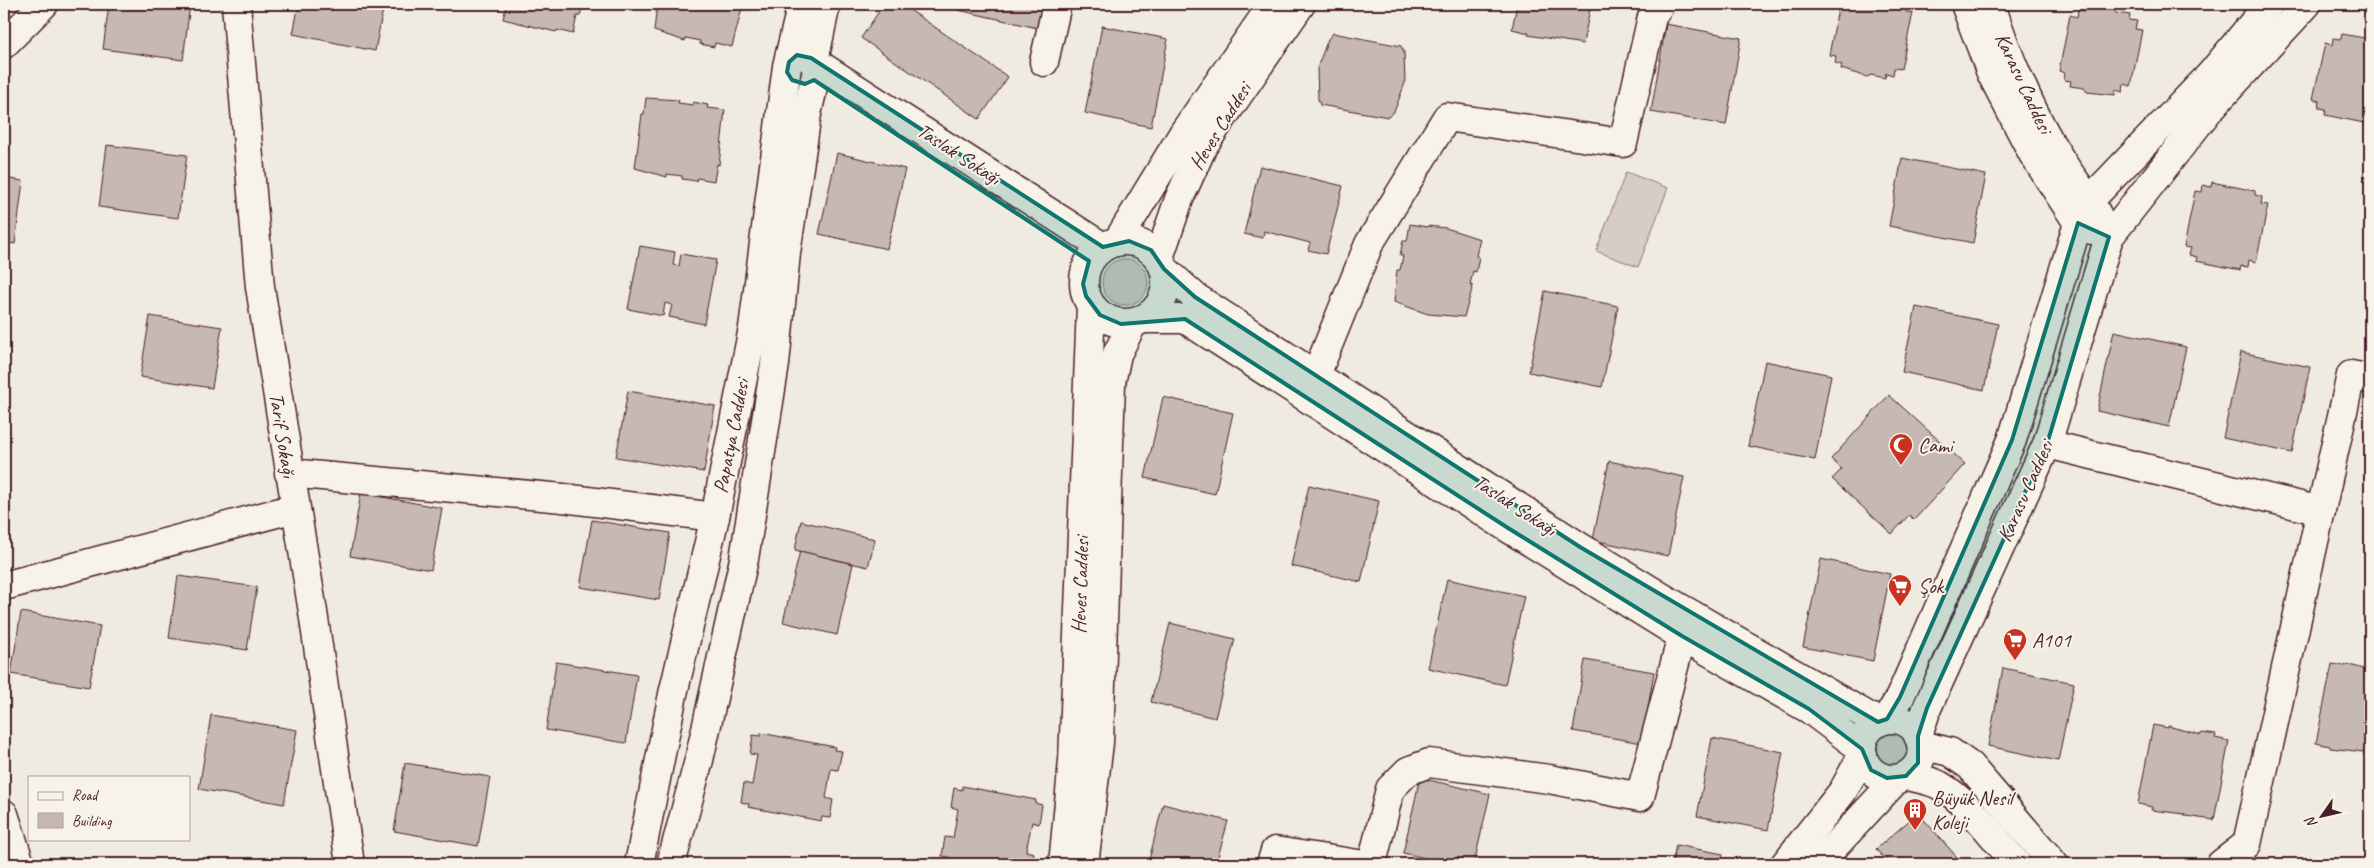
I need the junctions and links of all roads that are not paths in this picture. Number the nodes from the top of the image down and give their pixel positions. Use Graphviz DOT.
graph roads {
  1 [pos="44,4"];
  2 [pos="236,4"];
  3 [pos="802,4"];
  4 [pos="826,4"];
  5 [pos="1057,4"];
  6 [pos="1273,4"];
  7 [pos="1301,4"];
  8 [pos="1660,4"];
  9 [pos="1965,4"];
  10 [pos="1991,4"];
  11 [pos="2269,4"];
  12 [pos="2307,4"];
  13 [pos="4,44"];
  14 [pos="1044,62"];
  15 [pos="801,67"];
  16 [pos="2084,212"];
  17 [pos="2109,237"];
  18 [pos="1103,250"];
  19 [pos="1162,264"];
  20 [pos="1091,306"];
  21 [pos="1138,321"];
  22 [pos="1316,375"];
  23 [pos="2370,379"];
  24 [pos="2047,444"];
  25 [pos="289,473"];
  26 [pos="295,508"];
  27 [pos="2321,511"];
  28 [pos="715,516"];
  29 [pos="4,586"];
  30 [pos="1682,636"];
  31 [pos="1883,721"];
  32 [pos="1920,740"];
  33 [pos="1862,751"];
  34 [pos="1901,777"];
  35 [pos="4,814"];
  36 [pos="20,864"];
  37 [pos="350,864"];
  38 [pos="639,864"];
  39 [pos="671,864"];
  40 [pos="1063,864"];
  41 [pos="1084,864"];
  42 [pos="1271,864"];
  43 [pos="1358,864"];
  44 [pos="1372,864"];
  45 [pos="1786,864"];
  46 [pos="1818,864"];
  47 [pos="2017,864"];
  48 [pos="2054,864"];
  49 [pos="2221,864"];
  1 -- 13 [label="street"];
  2 -- 25 [label="street, Tarif Sokağı"];
  3 -- 15 [label="street, Papatya Caddesi"];
  4 -- 15 [label="street, Papatya Caddesi"];
  5 -- 14 [label="street"];
  6 -- 18 [label="street, Heves Caddesi"];
  7 -- 19 [label="street, Heves Caddesi"];
  8 -- 22 [label="street"];
  9 -- 16 [label="street, Karasu Caddesi"];
  10 -- 16 [label="street, Karasu Caddesi"];
  11 -- 16 [label="street"];
  12 -- 17 [label="street"];
  15 -- 18 [label="street, Taslak Sokağı"];
  15 -- 28 [label="street, Papatya Caddesi"];
  15 -- 39 [label="street, Papatya Caddesi"];
  16 -- 17 [label="street, Karasu Caddesi"];
  16 -- 31 [label="street, Karasu Caddesi"];
  17 -- 24 [label="street, Karasu Caddesi"];
  18 -- 19 [label="street"];
  18 -- 20 [label="street"];
  19 -- 21 [label="street"];
  19 -- 22 [label="street, Taslak Sokağı"];
  20 -- 21 [label="street"];
  20 -- 40 [label="street, Heves Caddesi"];
  21 -- 30 [label="street, Taslak Sokağı"];
  21 -- 41 [label="street, Heves Caddesi"];
  22 -- 31 [label="street, Taslak Sokağı"];
  23 -- 27 [label="street"];
  24 -- 27 [label="street"];
  24 -- 32 [label="street, Karasu Caddesi"];
  25 -- 26 [label="street, Tarif Sokağı"];
  25 -- 28 [label="street"];
  26 -- 29 [label="street"];
  26 -- 37 [label="street, Tarif Sokağı"];
  27 -- 49 [label="street"];
  28 -- 38 [label="street, Papatya Caddesi"];
  30 -- 33 [label="street, Taslak Sokağı"];
  30 -- 44 [label="street"];
  31 -- 32 [label="street"];
  31 -- 33 [label="street"];
  32 -- 34 [label="street"];
  32 -- 48 [label="street"];
  33 -- 34 [label="street"];
  33 -- 45 [label="street"];
  34 -- 46 [label="street"];
  34 -- 47 [label="street"];
  35 -- 36 [label="street"];
  42 -- 43 [label="street"];
}
